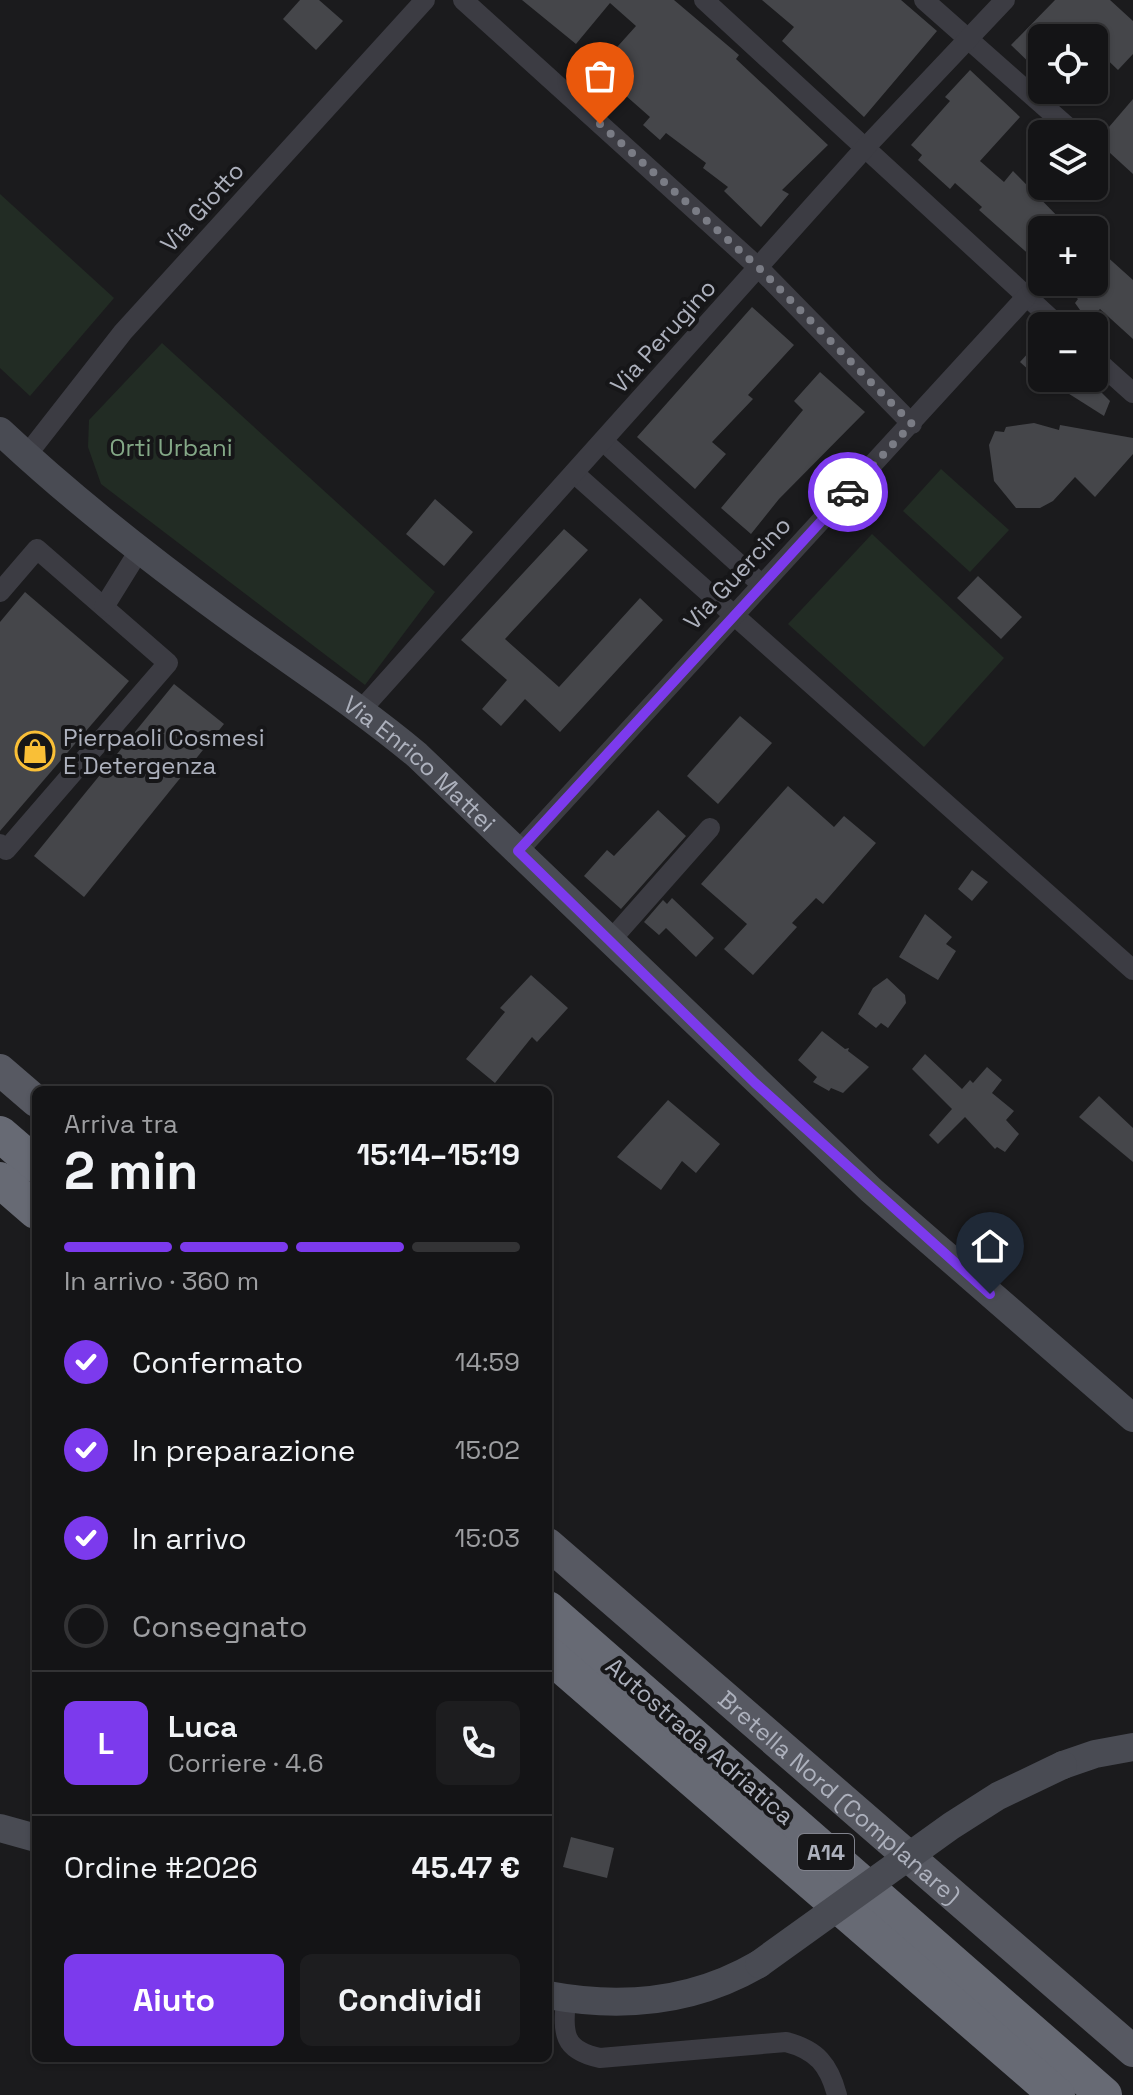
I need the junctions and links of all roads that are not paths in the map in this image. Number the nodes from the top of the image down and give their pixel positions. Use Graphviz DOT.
graph roads {
  1 [pos="425,0"];
  2 [pos="463,0"];
  3 [pos="704,0"];
  4 [pos="924,0"];
  5 [pos="1005,0"];
  6 [pos="968,40"];
  7 [pos="1060,120"];
  8 [pos="864,149"];
  9 [pos="759,268"];
  10 [pos="1027,296"];
  11 [pos="1044,312"];
  12 [pos="1108,371"];
  13 [pos="1133,393"];
  14 [pos="912,424"];
  15 [pos="0,431"];
  16 [pos="603,441"];
  17 [pos="26,456"];
  18 [pos="574,473"];
  19 [pos="140,549"];
  20 [pos="761,584"];
  21 [pos="0,592"];
  22 [pos="104,607"];
  23 [pos="732,616"];
  24 [pos="362,709"];
  25 [pos="710,828"];
  26 [pos="0,844"];
  27 [pos="518,851"];
  28 [pos="610,941"];
  29 [pos="1133,970"];
  30 [pos="0,1070"];
  31 [pos="32,1098"];
  32 [pos="0,1134"];
  33 [pos="32,1162"];
  34 [pos="0,1180"];
  35 [pos="32,1208"];
  36 [pos="1133,1418"];
  37 [pos="552,1547"];
  38 [pos="552,1612"];
  39 [pos="552,1657"];
  40 [pos="1133,1747"];
  41 [pos="0,1828"];
  42 [pos="32,1837"];
  43 [pos="557,1996"];
  44 [pos="1133,2051"];
  45 [pos="837,2095"];
  46 [pos="1057,2095"];
  47 [pos="1104,2095"];
  1 -- 17 [label="street, Via Giotto"];
  2 -- 9 [label="street"];
  3 -- 8 [label="street"];
  4 -- 6 [label="street"];
  5 -- 6 [label="street, Via Perugino"];
  6 -- 7 [label="street"];
  6 -- 8 [label="street, Via Perugino"];
  8 -- 9 [label="street, Via Perugino"];
  8 -- 10 [label="street"];
  9 -- 14 [label="street"];
  9 -- 16 [label="street, Via Perugino"];
  10 -- 11 [label="street"];
  10 -- 14 [label="street, Via Guercino"];
  12 -- 13 [label="street"];
  14 -- 20 [label="street, Via Guercino"];
  15 -- 17 [label="street, Via Enrico Mattei"];
  16 -- 18 [label="street, Via Perugino"];
  16 -- 20 [label="street"];
  17 -- 19 [label="street, Via Enrico Mattei"];
  18 -- 23 [label="street"];
  18 -- 24 [label="street, Via Perugino"];
  19 -- 22 [label="street"];
  19 -- 24 [label="street, Via Enrico Mattei"];
  20 -- 23 [label="street, Via Guercino"];
  21 -- 22 [label="street"];
  22 -- 26 [label="street"];
  23 -- 27 [label="street, Via Guercino"];
  23 -- 29 [label="street"];
  24 -- 27 [label="street, Via Enrico Mattei"];
  25 -- 28 [label="street"];
  27 -- 28 [label="street, Via Enrico Mattei"];
  28 -- 36 [label="street, Via Enrico Mattei"];
  30 -- 31 [label="main road"];
  32 -- 33 [label="highway"];
  34 -- 35 [label="highway"];
  37 -- 44 [label="main road, Bretella Nord (Complanare)"];
  38 -- 47 [label="highway, Autostrada Adriatica / A14"];
  39 -- 46 [label="highway, Autostrada Adriatica / A14"];
  40 -- 43 [label="street, bridge"];
  41 -- 42 [label="street"];
  43 -- 45 [label="street"];
}
